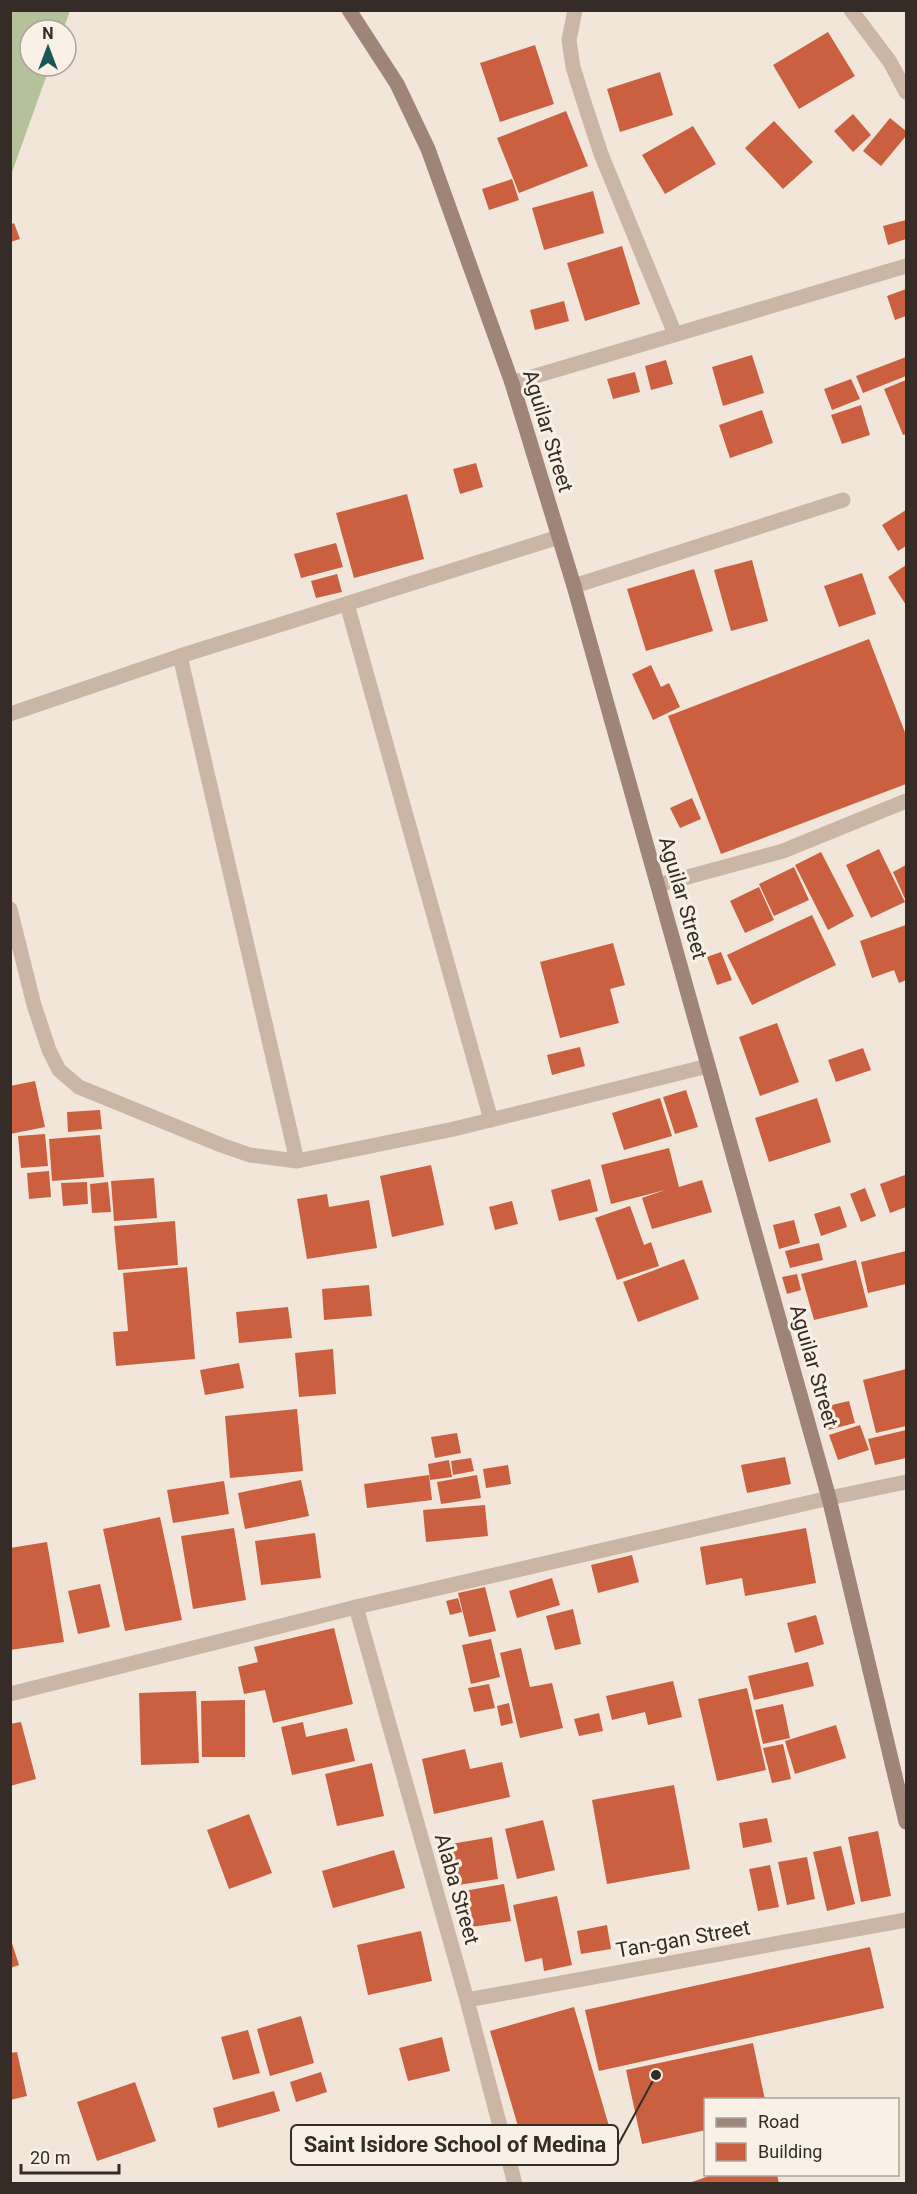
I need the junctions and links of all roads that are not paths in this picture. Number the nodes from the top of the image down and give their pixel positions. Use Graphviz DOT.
graph roads {
  1 [pos="349,10"];
  2 [pos="575,10"];
  3 [pos="851,10"];
  4 [pos="906,92"];
  5 [pos="906,266"];
  6 [pos="675,334"];
  7 [pos="512,383"];
  8 [pos="843,500"];
  9 [pos="559,537"];
  10 [pos="574,586"];
  11 [pos="347,604"];
  12 [pos="180,656"];
  13 [pos="10,714"];
  14 [pos="906,801"];
  15 [pos="658,885"];
  16 [pos="10,909"];
  17 [pos="708,1066"];
  18 [pos="491,1120"];
  19 [pos="297,1161"];
  20 [pos="906,1482"];
  21 [pos="829,1498"];
  22 [pos="356,1607"];
  23 [pos="10,1694"];
  24 [pos="906,1822"];
  25 [pos="906,1920"];
  26 [pos="467,2000"];
  27 [pos="515,2184"];
  1 -- 7 [label="main road, Aguilar Street"];
  2 -- 6 [label="street"];
  3 -- 4 [label="street"];
  5 -- 6 [label="street"];
  6 -- 7 [label="street"];
  7 -- 9 [label="main road, Aguilar Street"];
  8 -- 10 [label="street"];
  9 -- 10 [label="main road, Aguilar Street"];
  9 -- 11 [label="street"];
  10 -- 15 [label="main road, Aguilar Street"];
  11 -- 12 [label="street"];
  11 -- 18 [label="street"];
  12 -- 13 [label="street"];
  12 -- 19 [label="street"];
  14 -- 15 [label="street"];
  15 -- 17 [label="main road, Aguilar Street"];
  16 -- 19 [label="street"];
  17 -- 18 [label="street"];
  17 -- 21 [label="main road, Aguilar Street"];
  18 -- 19 [label="street"];
  20 -- 21 [label="street"];
  21 -- 22 [label="street"];
  21 -- 24 [label="main road, Aguilar Street"];
  22 -- 23 [label="street"];
  22 -- 26 [label="street, Alaba Street"];
  25 -- 26 [label="street, Tan-gan Street"];
  26 -- 27 [label="street, Alaba Street"];
}
